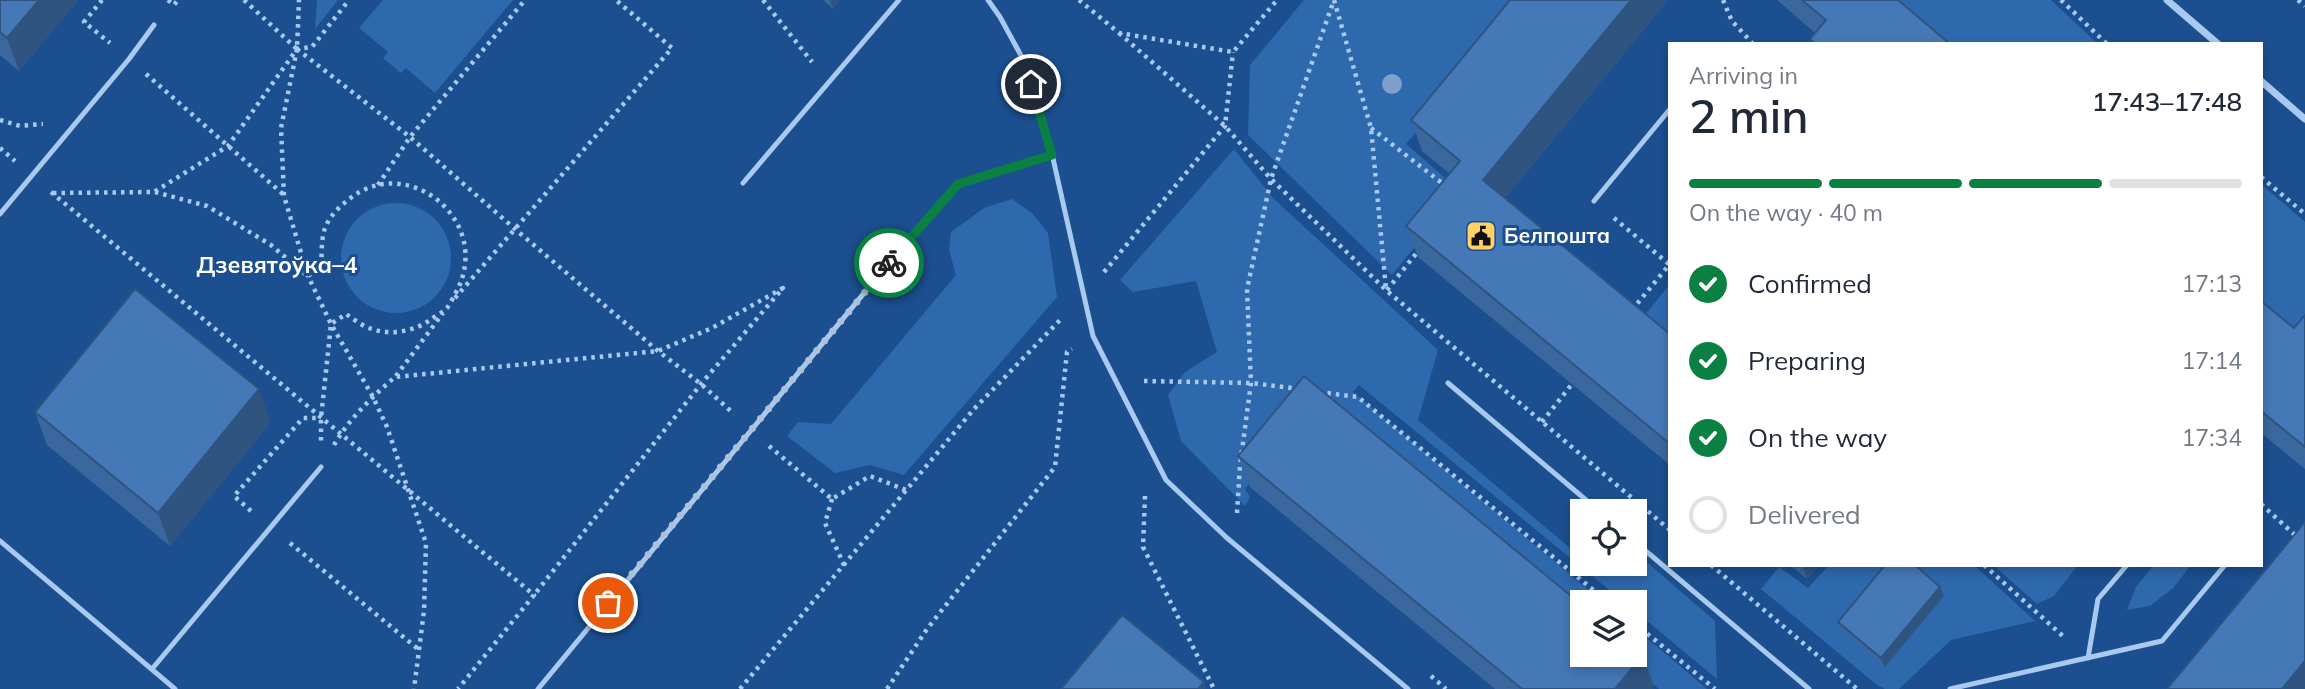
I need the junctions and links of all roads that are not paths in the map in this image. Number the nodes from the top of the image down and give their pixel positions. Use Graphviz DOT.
graph roads {
  1 [pos="899,0"];
  2 [pos="988,0"];
  3 [pos="2167,0"];
  4 [pos="154,25"];
  5 [pos="2216,42"];
  6 [pos="2263,83"];
  7 [pos="1668,112"];
  8 [pos="2305,119"];
  9 [pos="1052,155"];
  10 [pos="743,183"];
  11 [pos="1594,201"];
  12 [pos="0,214"];
  13 [pos="1448,383"];
  14 [pos="321,467"];
  15 [pos="1585,499"];
  16 [pos="0,541"];
  17 [pos="1647,552"];
  18 [pos="2125,567"];
  19 [pos="2222,567"];
  20 [pos="2088,658"];
  21 [pos="152,669"];
  22 [pos="175,689"];
  23 [pos="537,689"];
  24 [pos="1408,689"];
  25 [pos="1809,689"];
  26 [pos="1950,689"];
  1 -- 10 [label="lane"];
  2 -- 9 [label="lane"];
  3 -- 5 [label="street"];
  4 -- 12 [label="lane"];
  6 -- 8 [label="street"];
  7 -- 11 [label="lane"];
  9 -- 23 [label="lane"];
  9 -- 24 [label="lane"];
  13 -- 15 [label="lane"];
  14 -- 21 [label="lane"];
  16 -- 21 [label="lane"];
  17 -- 25 [label="lane"];
  18 -- 20 [label="lane"];
  19 -- 20 [label="lane"];
  20 -- 26 [label="lane"];
  21 -- 22 [label="lane"];
}
